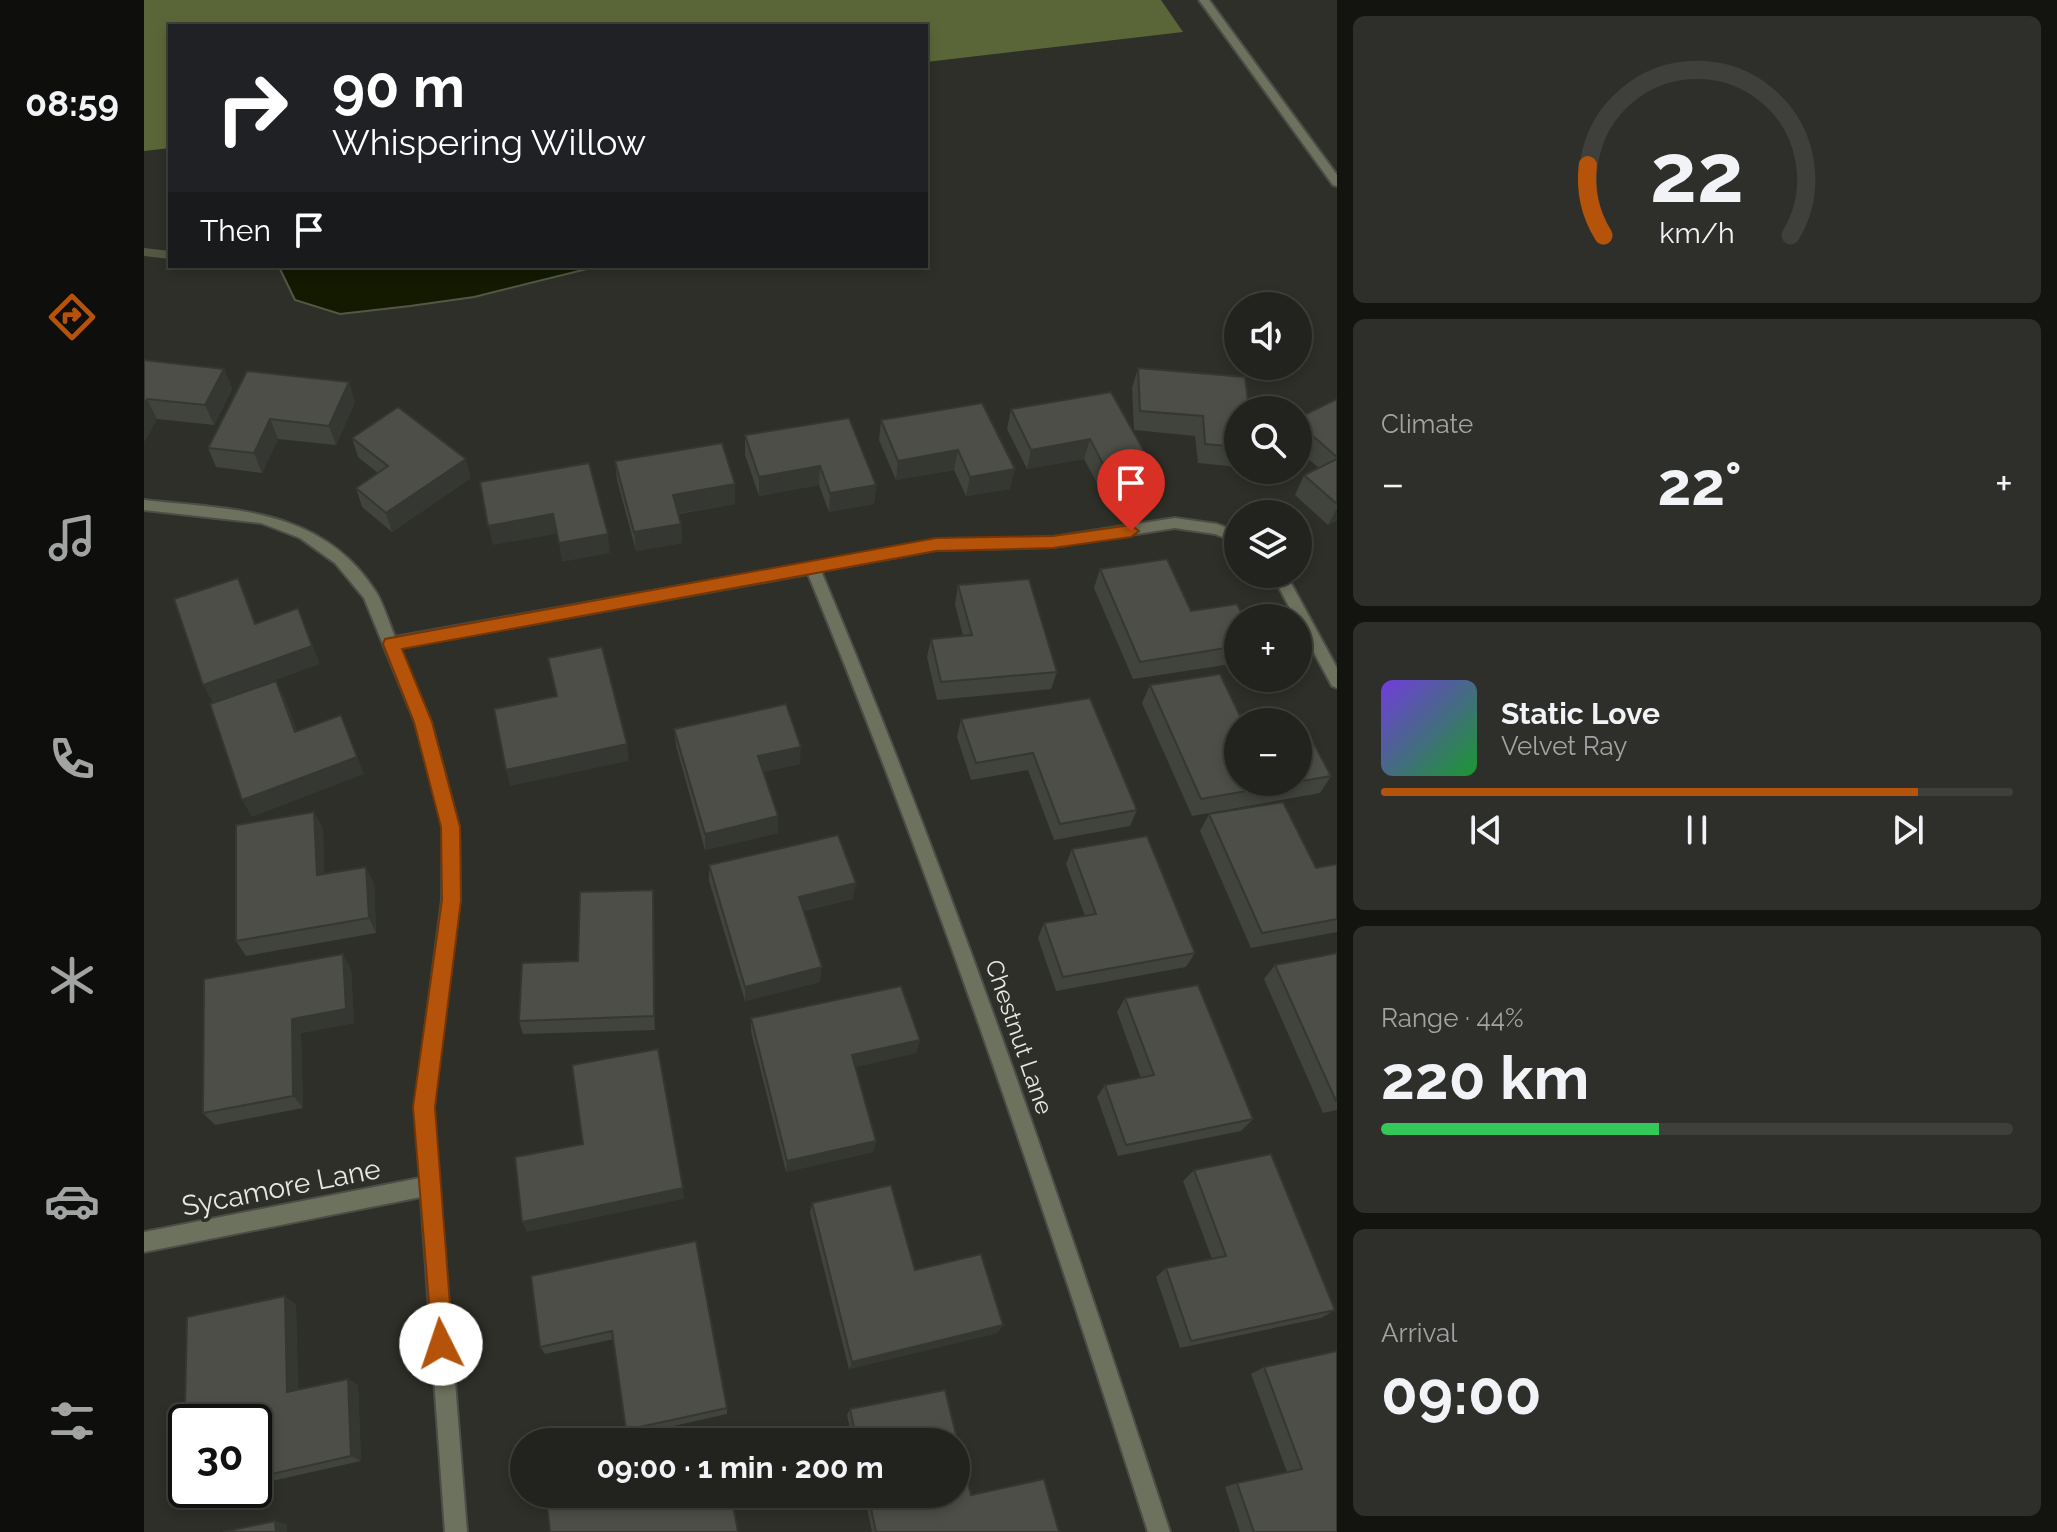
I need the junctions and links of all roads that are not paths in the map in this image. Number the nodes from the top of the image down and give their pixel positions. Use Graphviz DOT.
graph roads {
  1 [pos="1204,0"];
  2 [pos="1337,183"];
  3 [pos="144,505"];
  4 [pos="1224,532"];
  5 [pos="812,566"];
  6 [pos="1287,588"];
  7 [pos="391,644"];
  8 [pos="1337,682"];
  9 [pos="429,1186"];
  10 [pos="144,1242"];
  11 [pos="456,1532"];
  12 [pos="1159,1532"];
  1 -- 2 [label="street"];
  3 -- 7 [label="street"];
  4 -- 5 [label="street"];
  5 -- 7 [label="street"];
  5 -- 12 [label="street, Chestnut Lane"];
  6 -- 8 [label="street"];
  7 -- 9 [label="street"];
  9 -- 10 [label="street, Sycamore Lane"];
  9 -- 11 [label="street"];
}
